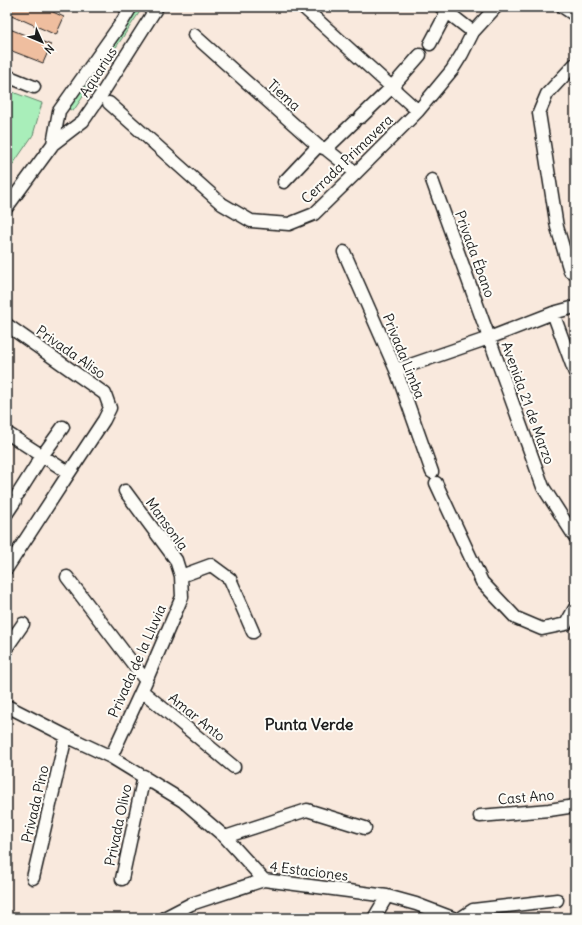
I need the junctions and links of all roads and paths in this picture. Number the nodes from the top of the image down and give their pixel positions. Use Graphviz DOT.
graph roads {
  1 [pos="130,7"];
  2 [pos="157,7"];
  3 [pos="303,7"];
  4 [pos="496,7"];
  5 [pos="563,7"];
  6 [pos="446,9"];
  7 [pos="575,15"];
  8 [pos="473,32"];
  9 [pos="194,35"];
  10 [pos="430,44"];
  11 [pos="420,55"];
  12 [pos="575,64"];
  13 [pos="7,76"];
  14 [pos="34,87"];
  15 [pos="392,87"];
  16 [pos="109,103"];
  17 [pos="418,111"];
  18 [pos="53,144"];
  19 [pos="322,147"];
  20 [pos="356,173"];
  21 [pos="432,180"];
  22 [pos="284,182"];
  23 [pos="7,207"];
  24 [pos="344,252"];
  25 [pos="570,271"];
  26 [pos="575,307"];
  27 [pos="553,313"];
  28 [pos="7,325"];
  29 [pos="489,338"];
  30 [pos="396,370"];
  31 [pos="575,373"];
  32 [pos="63,426"];
  33 [pos="7,433"];
  34 [pos="42,456"];
  35 [pos="69,473"];
  36 [pos="125,492"];
  37 [pos="7,513"];
  38 [pos="574,538"];
  39 [pos="12,550"];
  40 [pos="7,568"];
  41 [pos="181,576"];
  42 [pos="67,577"];
  43 [pos="575,608"];
  44 [pos="23,624"];
  45 [pos="254,632"];
  46 [pos="7,647"];
  47 [pos="144,686"];
  48 [pos="7,706"];
  49 [pos="66,736"];
  50 [pos="111,757"];
  51 [pos="234,767"];
  52 [pos="144,776"];
  53 [pos="575,806"];
  54 [pos="480,816"];
  55 [pos="365,828"];
  56 [pos="225,837"];
  57 [pos="33,878"];
  58 [pos="122,879"];
  59 [pos="264,880"];
  60 [pos="387,896"];
  61 [pos="557,900"];
  62 [pos="164,918"];
  63 [pos="374,918"];
  64 [pos="453,918"];
  65 [pos="461,918"];
  1 -- 18 [label="street, Aquarius"];
  2 -- 18 [label="street, Aquarius"];
  3 -- 15 [label="street"];
  4 -- 8 [label="street, Cerrada Primavera"];
  5 -- 7 [label="street"];
  6 -- 8 [label="street"];
  6 -- 10 [label="street"];
  8 -- 17 [label="street, Cerrada Primavera"];
  9 -- 19 [label="street, Tiema"];
  11 -- 15 [label="street"];
  12 -- 25 [label="street"];
  13 -- 14 [label="street"];
  15 -- 17 [label="street"];
  15 -- 19 [label="street"];
  16 -- 20 [label="street, Cerrada Primavera"];
  17 -- 20 [label="street, Cerrada Primavera"];
  18 -- 23 [label="street, Aquarius"];
  19 -- 20 [label="street, Tiema"];
  19 -- 22 [label="street"];
  21 -- 29 [label="street, Privada Ébano"];
  24 -- 30 [label="street, Privada Limba"];
  26 -- 27 [label="street, Avenida 21 de Marzo"];
  27 -- 29 [label="street, Avenida 21 de Marzo"];
  27 -- 31 [label="street"];
  28 -- 35 [label="street, Privada Aliso"];
  29 -- 30 [label="street"];
  29 -- 38 [label="street, Avenida 21 de Marzo"];
  30 -- 43 [label="street, Privada Limba"];
  32 -- 34 [label="street"];
  33 -- 34 [label="street"];
  34 -- 35 [label="street"];
  34 -- 37 [label="street"];
  35 -- 39 [label="street"];
  36 -- 41 [label="street, Mansonla"];
  39 -- 40 [label="street"];
  41 -- 45 [label="street"];
  41 -- 47 [label="street, Privada de la Lluvia"];
  42 -- 47 [label="street, Amar Anto"];
  44 -- 46 [label="street"];
  47 -- 50 [label="street, Privada de la Lluvia"];
  47 -- 51 [label="street, Amar Anto"];
  48 -- 49 [label="street"];
  49 -- 50 [label="street"];
  49 -- 57 [label="street, Privada Pino"];
  50 -- 52 [label="street"];
  52 -- 56 [label="street"];
  52 -- 58 [label="street, Privada Olivo"];
  53 -- 54 [label="street, Cast Ano"];
  55 -- 56 [label="street"];
  56 -- 59 [label="street"];
  59 -- 60 [label="street, 4 Estaciones"];
  59 -- 62 [label="street, 4 Estaciones"];
  60 -- 63 [label="street"];
  60 -- 64 [label="street, 4 Estaciones"];
  61 -- 65 [label="street"];
}
